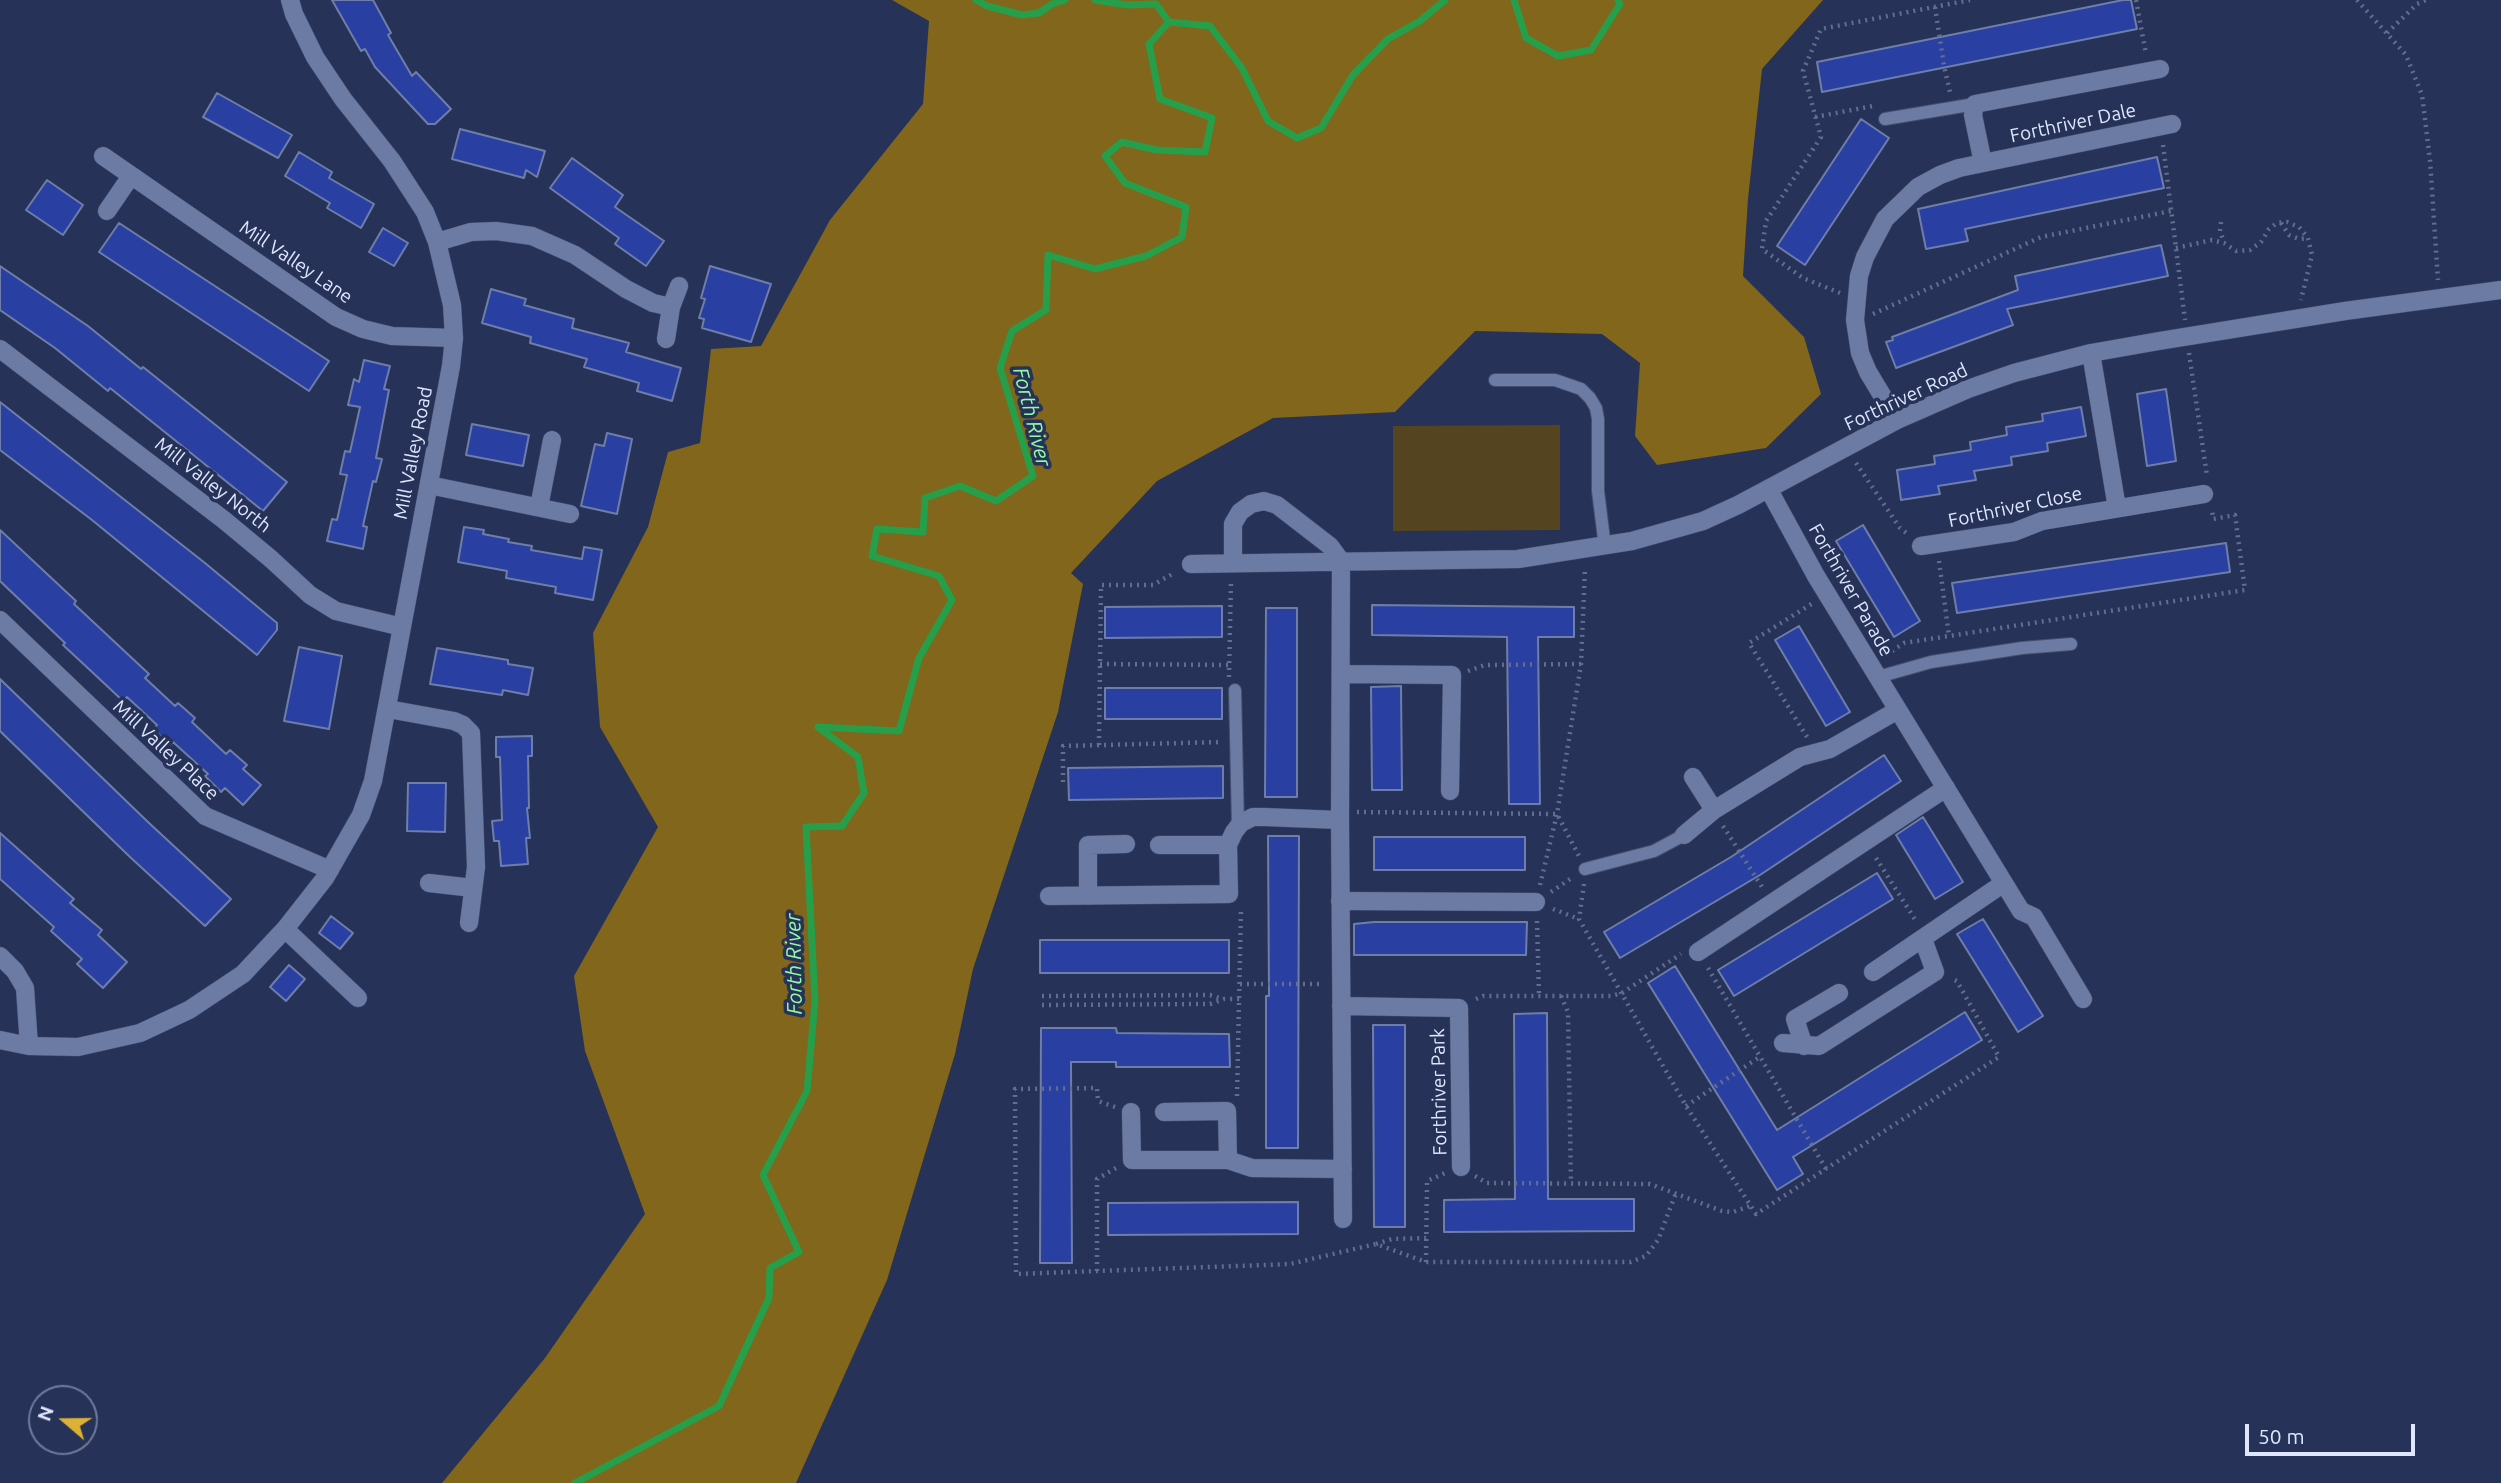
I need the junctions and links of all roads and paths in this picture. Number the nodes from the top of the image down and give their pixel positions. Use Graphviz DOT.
graph roads {
  1 [pos="290,0"];
  2 [pos="1970,0"];
  3 [pos="2136,0"];
  4 [pos="2357,0"];
  5 [pos="2426,0"];
  6 [pos="1935,7"];
  7 [pos="2387,33"];
  8 [pos="2155,70"];
  9 [pos="1950,92"];
  10 [pos="1975,104"];
  11 [pos="1885,119"];
  12 [pos="2166,125"];
  13 [pos="103,156"];
  14 [pos="1983,163"];
  15 [pos="131,176"];
  16 [pos="107,211"];
  17 [pos="2171,211"];
  18 [pos="2221,222"];
  19 [pos="2281,223"];
  20 [pos="2308,238"];
  21 [pos="437,242"];
  22 [pos="2224,243"];
  23 [pos="2176,248"];
  24 [pos="679,286"];
  25 [pos="2501,290"];
  26 [pos="1836,293"];
  27 [pos="2440,298"];
  28 [pos="671,307"];
  29 [pos="2298,318"];
  30 [pos="1855,320"];
  31 [pos="2187,336"];
  32 [pos="454,338"];
  33 [pos="666,339"];
  34 [pos="2091,353"];
  35 [pos="2,356"];
  36 [pos="1495,380"];
  37 [pos="1897,420"];
  38 [pos="552,440"];
  39 [pos="1862,473"];
  40 [pos="429,485"];
  41 [pos="1769,490"];
  42 [pos="2208,493"];
  43 [pos="539,507"];
  44 [pos="2117,508"];
  45 [pos="570,514"];
  46 [pos="1929,545"];
  47 [pos="1605,547"];
  48 [pos="1586,550"];
  49 [pos="1341,561"];
  50 [pos="1234,563"];
  51 [pos="1191,564"];
  52 [pos="1229,590"];
  53 [pos="1827,595"];
  54 [pos="0,620"];
  55 [pos="402,627"];
  56 [pos="1949,636"];
  57 [pos="2071,644"];
  58 [pos="1100,664"];
  59 [pos="1581,664"];
  60 [pos="1229,665"];
  61 [pos="1874,671"];
  62 [pos="1341,674"];
  63 [pos="1452,675"];
  64 [pos="1235,690"];
  65 [pos="388,709"];
  66 [pos="1898,710"];
  67 [pos="1236,742"];
  68 [pos="1099,746"];
  69 [pos="1817,753"];
  70 [pos="1693,777"];
  71 [pos="1063,782"];
  72 [pos="1946,788"];
  73 [pos="1450,791"];
  74 [pos="1714,810"];
  75 [pos="1557,814"];
  76 [pos="1340,820"];
  77 [pos="1238,827"];
  78 [pos="1684,835"];
  79 [pos="1866,841"];
  80 [pos="1126,844"];
  81 [pos="1159,845"];
  82 [pos="1228,845"];
  83 [pos="1586,869"];
  84 [pos="330,870"];
  85 [pos="429,883"];
  86 [pos="2004,883"];
  87 [pos="1761,886"];
  88 [pos="473,888"];
  89 [pos="1229,894"];
  90 [pos="1088,895"];
  91 [pos="1049,896"];
  92 [pos="1340,901"];
  93 [pos="1536,902"];
  94 [pos="1579,919"];
  95 [pos="469,923"];
  96 [pos="285,929"];
  97 [pos="1923,939"];
  98 [pos="1698,952"];
  99 [pos="0,956"];
  100 [pos="1873,972"];
  101 [pos="1935,972"];
  102 [pos="1240,984"];
  103 [pos="1341,984"];
  104 [pos="1622,993"];
  105 [pos="1839,993"];
  106 [pos="1042,996"];
  107 [pos="1539,996"];
  108 [pos="1561,996"];
  109 [pos="358,998"];
  110 [pos="1224,999"];
  111 [pos="1240,999"];
  112 [pos="2083,999"];
  113 [pos="1042,1004"];
  114 [pos="1341,1006"];
  115 [pos="1459,1008"];
  116 [pos="0,1041"];
  117 [pos="1783,1043"];
  118 [pos="29,1046"];
  119 [pos="1804,1046"];
  120 [pos="1761,1056"];
  121 [pos="1686,1106"];
  122 [pos="1227,1111"];
  123 [pos="1131,1112"];
  124 [pos="1164,1112"];
  125 [pos="1132,1160"];
  126 [pos="1228,1160"];
  127 [pos="1461,1167"];
  128 [pos="1343,1168"];
  129 [pos="1826,1169"];
  130 [pos="1571,1184"];
  131 [pos="1676,1193"];
  132 [pos="1750,1206"];
  133 [pos="1343,1219"];
  134 [pos="1426,1238"];
  135 [pos="1376,1244"];
  136 [pos="1426,1262"];
  137 [pos="1097,1271"];
  1 -- 21 [label="street, Mill Valley Road"];
  2 -- 6 [label="path"];
  3 -- 8 [label="path"];
  4 -- 7 [label="path"];
  5 -- 7 [label="path"];
  6 -- 9 [label="path"];
  6 -- 26 [label="path"];
  7 -- 27 [label="path"];
  8 -- 10 [label="street, Forthriver Dale"];
  10 -- 11 [label="lane, Forthriver Dale"];
  10 -- 14 [label="street"];
  12 -- 14 [label="street, Forthriver Dale"];
  12 -- 17 [label="path"];
  13 -- 15 [label="street, Mill Valley Lane"];
  14 -- 30 [label="street, Forthriver Dale"];
  15 -- 16 [label="street"];
  15 -- 32 [label="street, Mill Valley Lane"];
  17 -- 23 [label="path"];
  17 -- 30 [label="path"];
  18 -- 22 [label="path"];
  19 -- 20 [label="path"];
  19 -- 20 [label="path"];
  19 -- 22 [label="path"];
  20 -- 29 [label="path"];
  21 -- 28 [label="street"];
  21 -- 32 [label="street, Mill Valley Road"];
  22 -- 23 [label="path"];
  23 -- 31 [label="path"];
  24 -- 28 [label="street"];
  25 -- 27 [label="street, Forthriver Road"];
  27 -- 29 [label="street, Forthriver Road"];
  28 -- 33 [label="street"];
  29 -- 31 [label="street, Forthriver Road"];
  30 -- 37 [label="street, Forthriver Dale"];
  31 -- 34 [label="street, Forthriver Road"];
  31 -- 42 [label="path"];
  32 -- 40 [label="street, Mill Valley Road"];
  34 -- 37 [label="street, Forthriver Road"];
  34 -- 44 [label="street"];
  35 -- 55 [label="street, Mill Valley North"];
  36 -- 47 [label="lane"];
  37 -- 41 [label="street, Forthriver Road"];
  38 -- 43 [label="street"];
  39 -- 46 [label="path"];
  40 -- 43 [label="street"];
  40 -- 55 [label="street, Mill Valley Road"];
  41 -- 47 [label="street, Forthriver Road"];
  41 -- 53 [label="street, Forthriver Parade"];
  42 -- 44 [label="street, Forthriver Close"];
  42 -- 56 [label="path"];
  43 -- 45 [label="street"];
  44 -- 46 [label="street, Forthriver Close"];
  46 -- 56 [label="path"];
  47 -- 48 [label="street, Forthriver Road"];
  48 -- 49 [label="street, Forthriver Road"];
  48 -- 59 [label="path"];
  49 -- 50 [label="street, Forthriver Road"];
  49 -- 50 [label="street"];
  49 -- 62 [label="street"];
  50 -- 51 [label="street, Forthriver Road"];
  51 -- 58 [label="path"];
  52 -- 60 [label="path"];
  53 -- 61 [label="street, Forthriver Parade"];
  53 -- 69 [label="path"];
  54 -- 84 [label="street, Mill Valley Place"];
  55 -- 65 [label="street, Mill Valley Road"];
  56 -- 61 [label="path"];
  57 -- 61 [label="lane"];
  58 -- 60 [label="path"];
  58 -- 68 [label="path"];
  59 -- 63 [label="path"];
  59 -- 75 [label="path"];
  60 -- 64 [label="path"];
  61 -- 66 [label="street, Forthriver Parade"];
  62 -- 63 [label="street"];
  62 -- 76 [label="street"];
  63 -- 73 [label="street"];
  64 -- 67 [label="lane"];
  65 -- 84 [label="street, Mill Valley Road"];
  65 -- 88 [label="street"];
  66 -- 69 [label="street"];
  66 -- 72 [label="street, Forthriver Parade"];
  67 -- 68 [label="path"];
  67 -- 77 [label="lane"];
  68 -- 71 [label="path"];
  69 -- 74 [label="street"];
  70 -- 74 [label="street"];
  72 -- 79 [label="street"];
  72 -- 86 [label="street, Forthriver Parade"];
  74 -- 78 [label="street"];
  74 -- 87 [label="path"];
  75 -- 83 [label="path"];
  75 -- 93 [label="path"];
  76 -- 77 [label="street"];
  76 -- 92 [label="street"];
  77 -- 82 [label="street"];
  78 -- 83 [label="lane"];
  79 -- 97 [label="path"];
  79 -- 98 [label="street"];
  80 -- 90 [label="street"];
  81 -- 82 [label="street"];
  82 -- 89 [label="street"];
  83 -- 93 [label="path"];
  83 -- 94 [label="path"];
  84 -- 96 [label="street, Mill Valley Road"];
  85 -- 88 [label="street"];
  86 -- 97 [label="street"];
  86 -- 112 [label="street, Forthriver Parade"];
  88 -- 95 [label="street"];
  89 -- 90 [label="street"];
  89 -- 102 [label="path"];
  90 -- 91 [label="street"];
  92 -- 93 [label="street"];
  92 -- 103 [label="street"];
  93 -- 94 [label="path"];
  93 -- 107 [label="path"];
  94 -- 104 [label="path"];
  96 -- 109 [label="street"];
  96 -- 118 [label="street, Mill Valley Road"];
  97 -- 100 [label="street"];
  97 -- 101 [label="street"];
  98 -- 104 [label="path"];
  98 -- 120 [label="path"];
  99 -- 118 [label="street"];
  101 -- 119 [label="street"];
  101 -- 129 [label="path"];
  102 -- 103 [label="path"];
  102 -- 111 [label="path"];
  103 -- 114 [label="street"];
  104 -- 108 [label="path"];
  104 -- 121 [label="path"];
  105 -- 119 [label="street"];
  106 -- 110 [label="path"];
  107 -- 108 [label="path"];
  107 -- 115 [label="path"];
  108 -- 130 [label="path"];
  110 -- 111 [label="path"];
  110 -- 113 [label="path"];
  111 -- 122 [label="path"];
  114 -- 115 [label="street, Forthriver Park"];
  114 -- 128 [label="street"];
  115 -- 127 [label="street, Forthriver Park"];
  116 -- 118 [label="street, Mill Valley Road"];
  117 -- 119 [label="street"];
  117 -- 120 [label="path"];
  120 -- 121 [label="path"];
  120 -- 129 [label="path"];
  121 -- 132 [label="path"];
  122 -- 124 [label="street"];
  122 -- 126 [label="street"];
  123 -- 125 [label="street"];
  123 -- 137 [label="path"];
  125 -- 126 [label="street"];
  125 -- 137 [label="path"];
  126 -- 128 [label="street"];
  127 -- 130 [label="path"];
  127 -- 134 [label="path"];
  128 -- 133 [label="street"];
  129 -- 132 [label="path"];
  130 -- 131 [label="path"];
  131 -- 132 [label="path"];
  131 -- 136 [label="path"];
  134 -- 135 [label="path"];
  134 -- 136 [label="path"];
  135 -- 136 [label="path"];
  135 -- 137 [label="path"];
}
